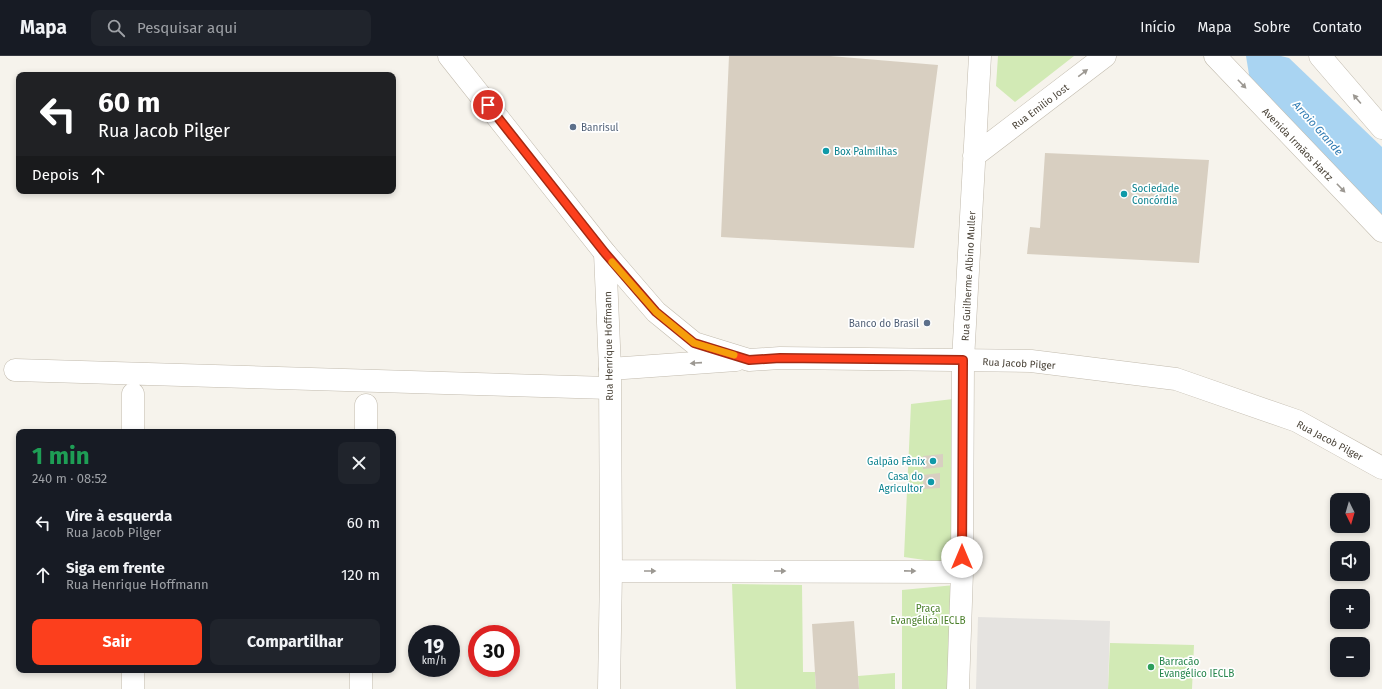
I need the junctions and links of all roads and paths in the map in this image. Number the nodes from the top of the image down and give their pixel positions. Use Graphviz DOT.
graph roads {
  1 [pos="449,56"];
  2 [pos="980,56"];
  3 [pos="1105,56"];
  4 [pos="1215,56"];
  5 [pos="1320,56"];
  6 [pos="1382,128"];
  7 [pos="974,156"];
  8 [pos="1382,231"];
  9 [pos="605,253"];
  10 [pos="749,360"];
  11 [pos="963,360"];
  12 [pos="15,370"];
  13 [pos="609,379"];
  14 [pos="133,394"];
  15 [pos="366,405"];
  16 [pos="133,429"];
  17 [pos="366,429"];
  18 [pos="1382,468"];
  19 [pos="611,571"];
  20 [pos="962,572"];
  21 [pos="133,673"];
  22 [pos="361,673"];
  23 [pos="133,689"];
  24 [pos="361,689"];
  25 [pos="608,689"];
  26 [pos="958,689"];
  1 -- 9 [label="street"];
  2 -- 7 [label="street, Rua Guilherme Albino Muller"];
  7 -- 3 [label="street, Rua Emilio Jost, one-way"];
  4 -- 8 [label="street, Avenida Irmãos Hartz, one-way"];
  6 -- 5 [label="street, one-way"];
  7 -- 11 [label="street, Rua Guilherme Albino Muller"];
  9 -- 10 [label="street, Rua Jacob Pilger"];
  9 -- 13 [label="street, Rua Henrique Hoffmann"];
  10 -- 11 [label="street, Rua Jacob Pilger"];
  10 -- 13 [label="street, one-way"];
  11 -- 18 [label="street, Rua Jacob Pilger"];
  11 -- 20 [label="street, Rua Guilherme Albino Muller"];
  12 -- 13 [label="street"];
  13 -- 19 [label="street, Rua Henrique Hoffmann"];
  14 -- 16 [label="street"];
  15 -- 17 [label="street"];
  19 -- 20 [label="street, one-way"];
  19 -- 25 [label="street, Rua Henrique Hoffmann"];
  20 -- 26 [label="street, Rua Guilherme Albino Muller"];
  21 -- 23 [label="street"];
  22 -- 24 [label="street"];
}
